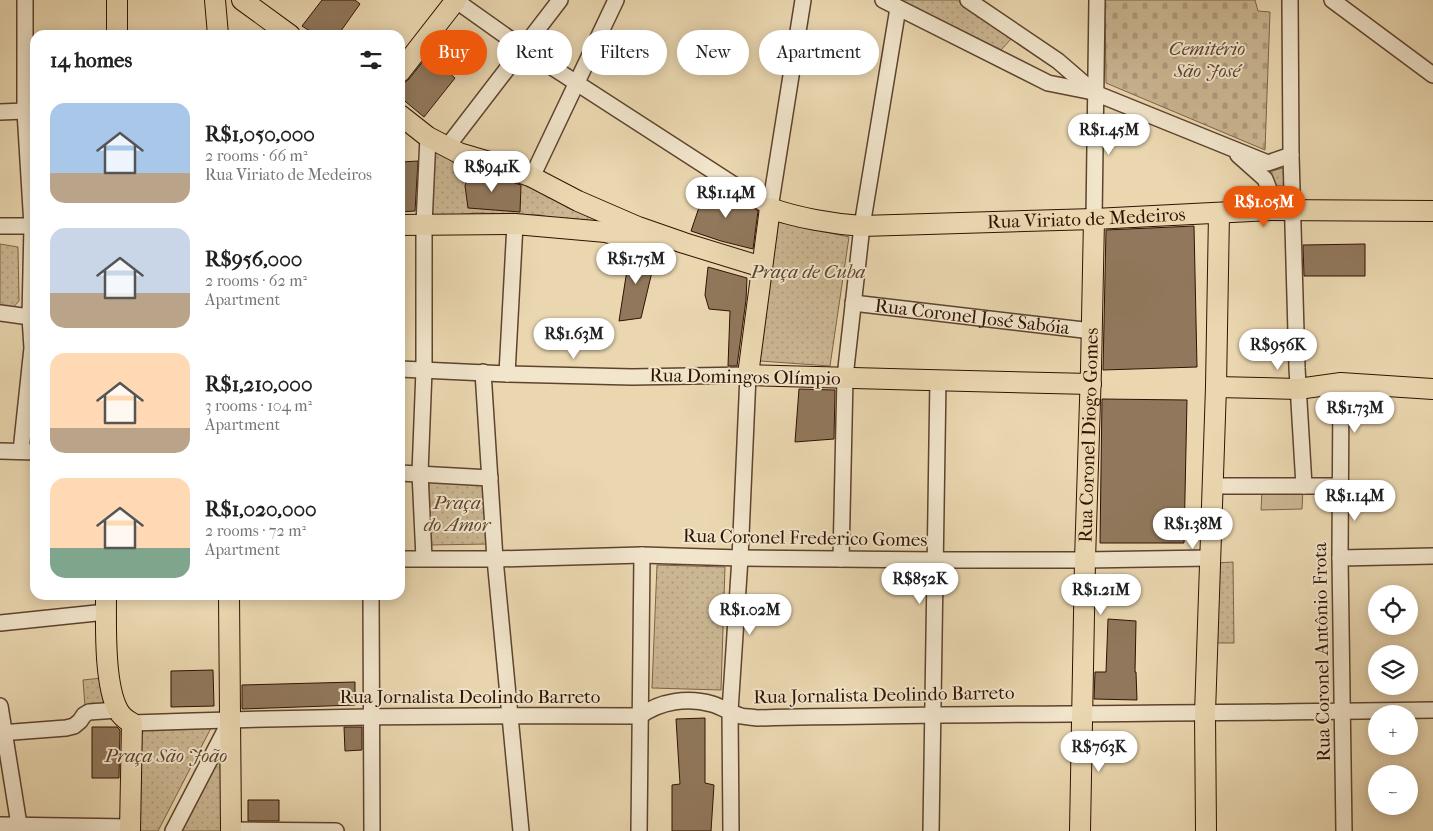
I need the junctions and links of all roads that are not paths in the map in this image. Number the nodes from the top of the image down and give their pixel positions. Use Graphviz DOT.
graph roads {
  1 [pos="25,0"];
  2 [pos="117,0"];
  3 [pos="215,0"];
  4 [pos="242,0"];
  5 [pos="456,0"];
  6 [pos="560,0"];
  7 [pos="616,0"];
  8 [pos="803,0"];
  9 [pos="883,0"];
  10 [pos="968,0"];
  11 [pos="1097,0"];
  12 [pos="1290,0"];
  13 [pos="1332,0"];
  14 [pos="898,8"];
  15 [pos="117,30"];
  16 [pos="218,30"];
  17 [pos="283,30"];
  18 [pos="498,30"];
  19 [pos="538,30"];
  20 [pos="1058,61"];
  21 [pos="405,66"];
  22 [pos="504,75"];
  23 [pos="564,75"];
  24 [pos="1433,75"];
  25 [pos="576,83"];
  26 [pos="1048,83"];
  27 [pos="1095,93"];
  28 [pos="25,111"];
  29 [pos="0,112"];
  30 [pos="405,119"];
  31 [pos="428,137"];
  32 [pos="1230,147"];
  33 [pos="448,148"];
  34 [pos="1291,155"];
  35 [pos="532,177"];
  36 [pos="30,183"];
  37 [pos="770,208"];
  38 [pos="1271,210"];
  39 [pos="1294,211"];
  40 [pos="1433,211"];
  41 [pos="1219,213"];
  42 [pos="1094,219"];
  43 [pos="424,224"];
  44 [pos="515,224"];
  45 [pos="405,225"];
  46 [pos="0,226"];
  47 [pos="30,226"];
  48 [pos="862,226"];
  49 [pos="761,273"];
  50 [pos="853,303"];
  51 [pos="0,313"];
  52 [pos="30,317"];
  53 [pos="1092,332"];
  54 [pos="405,369"];
  55 [pos="424,370"];
  56 [pos="483,372"];
  57 [pos="507,374"];
  58 [pos="748,375"];
  59 [pos="844,378"];
  60 [pos="938,379"];
  61 [pos="1341,383"];
  62 [pos="1091,384"];
  63 [pos="1216,387"];
  64 [pos="1298,389"];
  65 [pos="1433,389"];
  66 [pos="30,410"];
  67 [pos="0,451"];
  68 [pos="28,452"];
  69 [pos="405,473"];
  70 [pos="420,473"];
  71 [pos="490,478"];
  72 [pos="1213,486"];
  73 [pos="1304,486"];
  74 [pos="1340,486"];
  75 [pos="642,556"];
  76 [pos="1433,556"];
  77 [pos="424,558"];
  78 [pos="740,558"];
  79 [pos="1210,558"];
  80 [pos="1340,558"];
  81 [pos="405,559"];
  82 [pos="495,559"];
  83 [pos="841,559"];
  84 [pos="936,560"];
  85 [pos="1085,560"];
  86 [pos="229,600"];
  87 [pos="371,600"];
  88 [pos="106,604"];
  89 [pos="0,623"];
  90 [pos="0,706"];
  91 [pos="1433,710"];
  92 [pos="730,711"];
  93 [pos="1342,712"];
  94 [pos="1205,713"];
  95 [pos="933,714"];
  96 [pos="1082,714"];
  97 [pos="511,716"];
  98 [pos="640,716"];
  99 [pos="125,717"];
  100 [pos="372,717"];
  101 [pos="230,720"];
  102 [pos="2,733"];
  103 [pos="0,826"];
  104 [pos="20,829"];
  105 [pos="130,829"];
  106 [pos="172,831"];
  107 [pos="231,831"];
  108 [pos="336,831"];
  109 [pos="372,831"];
  110 [pos="521,831"];
  111 [pos="639,831"];
  112 [pos="731,831"];
  113 [pos="931,831"];
  114 [pos="1080,831"];
  115 [pos="1206,831"];
  116 [pos="1344,831"];
  1 -- 28 [label="street"];
  2 -- 15 [label="main road"];
  3 -- 16 [label="main road"];
  4 -- 17 [label="main road"];
  5 -- 18 [label="street"];
  5 -- 21 [label="main road"];
  6 -- 19 [label="street"];
  7 -- 25 [label="street"];
  8 -- 37 [label="street"];
  9 -- 14 [label="street"];
  10 -- 20 [label="street"];
  11 -- 27 [label="street"];
  12 -- 34 [label="street"];
  13 -- 24 [label="street"];
  14 -- 26 [label="street"];
  14 -- 48 [label="street"];
  20 -- 26 [label="street"];
  20 -- 27 [label="street"];
  22 -- 33 [label="street"];
  23 -- 25 [label="street"];
  25 -- 35 [label="street"];
  25 -- 37 [label="street"];
  26 -- 27 [label="street"];
  27 -- 32 [label="street"];
  27 -- 42 [label="street"];
  28 -- 29 [label="street"];
  28 -- 36 [label="street"];
  30 -- 31 [label="main road"];
  31 -- 33 [label="main road"];
  31 -- 43 [label="street"];
  32 -- 34 [label="street"];
  32 -- 38 [label="street"];
  33 -- 35 [label="main road"];
  34 -- 39 [label="street"];
  35 -- 49 [label="main road"];
  37 -- 48 [label="main road, Rua Viriato de Medeiros"];
  37 -- 49 [label="main road"];
  38 -- 39 [label="main road, Rua Viriato de Medeiros"];
  38 -- 41 [label="main road, Rua Viriato de Medeiros"];
  39 -- 40 [label="main road, Rua Viriato de Medeiros"];
  39 -- 64 [label="street"];
  41 -- 42 [label="main road, Rua Viriato de Medeiros"];
  41 -- 63 [label="main road"];
  42 -- 48 [label="main road, Rua Viriato de Medeiros"];
  42 -- 53 [label="main road, Rua Coronel Diogo Gomes"];
  43 -- 44 [label="main road"];
  43 -- 45 [label="main road"];
  43 -- 55 [label="street"];
  44 -- 49 [label="main road"];
  44 -- 57 [label="street"];
  46 -- 47 [label="street"];
  48 -- 50 [label="street"];
  49 -- 58 [label="main road"];
  50 -- 53 [label="street, Rua Coronel José Sabóia"];
  50 -- 59 [label="street"];
  51 -- 52 [label="street"];
  53 -- 62 [label="main road, Rua Coronel Diogo Gomes"];
  54 -- 55 [label="street, Rua Domingos Olímpio"];
  55 -- 56 [label="street, Rua Domingos Olímpio"];
  55 -- 70 [label="street"];
  56 -- 57 [label="street, Rua Domingos Olímpio"];
  56 -- 71 [label="street"];
  57 -- 58 [label="street, Rua Domingos Olímpio"];
  58 -- 59 [label="main road, Rua Domingos Olímpio"];
  58 -- 78 [label="street"];
  59 -- 60 [label="main road, Rua Domingos Olímpio"];
  59 -- 83 [label="street"];
  60 -- 62 [label="main road, Rua Domingos Olímpio"];
  60 -- 84 [label="street"];
  61 -- 64 [label="main road"];
  61 -- 65 [label="main road"];
  61 -- 74 [label="street, Rua Coronel Antônio Frota"];
  62 -- 85 [label="main road, Rua Coronel Diogo Gomes"];
  63 -- 64 [label="main road"];
  63 -- 72 [label="main road"];
  64 -- 73 [label="street"];
  66 -- 68 [label="street"];
  67 -- 68 [label="street"];
  69 -- 70 [label="street"];
  70 -- 71 [label="street"];
  70 -- 77 [label="street"];
  71 -- 82 [label="street"];
  72 -- 73 [label="street"];
  72 -- 79 [label="main road"];
  73 -- 74 [label="street"];
  74 -- 80 [label="street, Rua Coronel Antônio Frota"];
  75 -- 78 [label="street, Rua Coronel Frederico Gomes"];
  75 -- 82 [label="street, Rua Coronel Frederico Gomes"];
  75 -- 98 [label="street"];
  76 -- 80 [label="street"];
  77 -- 81 [label="street, Rua Coronel Frederico Gomes"];
  77 -- 82 [label="street, Rua Coronel Frederico Gomes"];
  78 -- 83 [label="street, Rua Coronel Frederico Gomes"];
  78 -- 92 [label="street"];
  79 -- 85 [label="street, Rua Coronel Frederico Gomes"];
  79 -- 94 [label="main road"];
  80 -- 93 [label="street, Rua Coronel Antônio Frota"];
  82 -- 97 [label="street"];
  83 -- 84 [label="street, Rua Coronel Frederico Gomes"];
  84 -- 85 [label="street, Rua Coronel Frederico Gomes"];
  84 -- 95 [label="street"];
  85 -- 96 [label="main road, Rua Coronel Diogo Gomes"];
  86 -- 101 [label="main road"];
  87 -- 100 [label="street"];
  88 -- 89 [label="street"];
  88 -- 99 [label="main road"];
  90 -- 102 [label="street"];
  91 -- 93 [label="street, Rua Jornalista Deolindo Barreto"];
  92 -- 95 [label="street, Rua Jornalista Deolindo Barreto"];
  92 -- 98 [label="street, Rua Jornalista Deolindo Barreto"];
  92 -- 112 [label="street"];
  93 -- 94 [label="street, Rua Jornalista Deolindo Barreto"];
  93 -- 116 [label="street, Rua Coronel Antônio Frota"];
  94 -- 96 [label="street, Rua Jornalista Deolindo Barreto"];
  94 -- 115 [label="main road"];
  95 -- 96 [label="street, Rua Jornalista Deolindo Barreto"];
  95 -- 113 [label="street"];
  96 -- 114 [label="main road, Rua Coronel Diogo Gomes"];
  97 -- 98 [label="street, Rua Jornalista Deolindo Barreto"];
  97 -- 100 [label="street, Rua Jornalista Deolindo Barreto"];
  97 -- 110 [label="street"];
  98 -- 111 [label="street"];
  99 -- 101 [label="street, Rua Jornalista Deolindo Barreto"];
  99 -- 102 [label="street, Rua Jornalista Deolindo Barreto"];
  99 -- 105 [label="main road"];
  100 -- 101 [label="street, Rua Jornalista Deolindo Barreto"];
  100 -- 109 [label="street"];
  101 -- 106 [label="street"];
  101 -- 107 [label="main road"];
  102 -- 104 [label="street"];
  103 -- 104 [label="street"];
  104 -- 105 [label="street"];
  107 -- 108 [label="street"];
}
